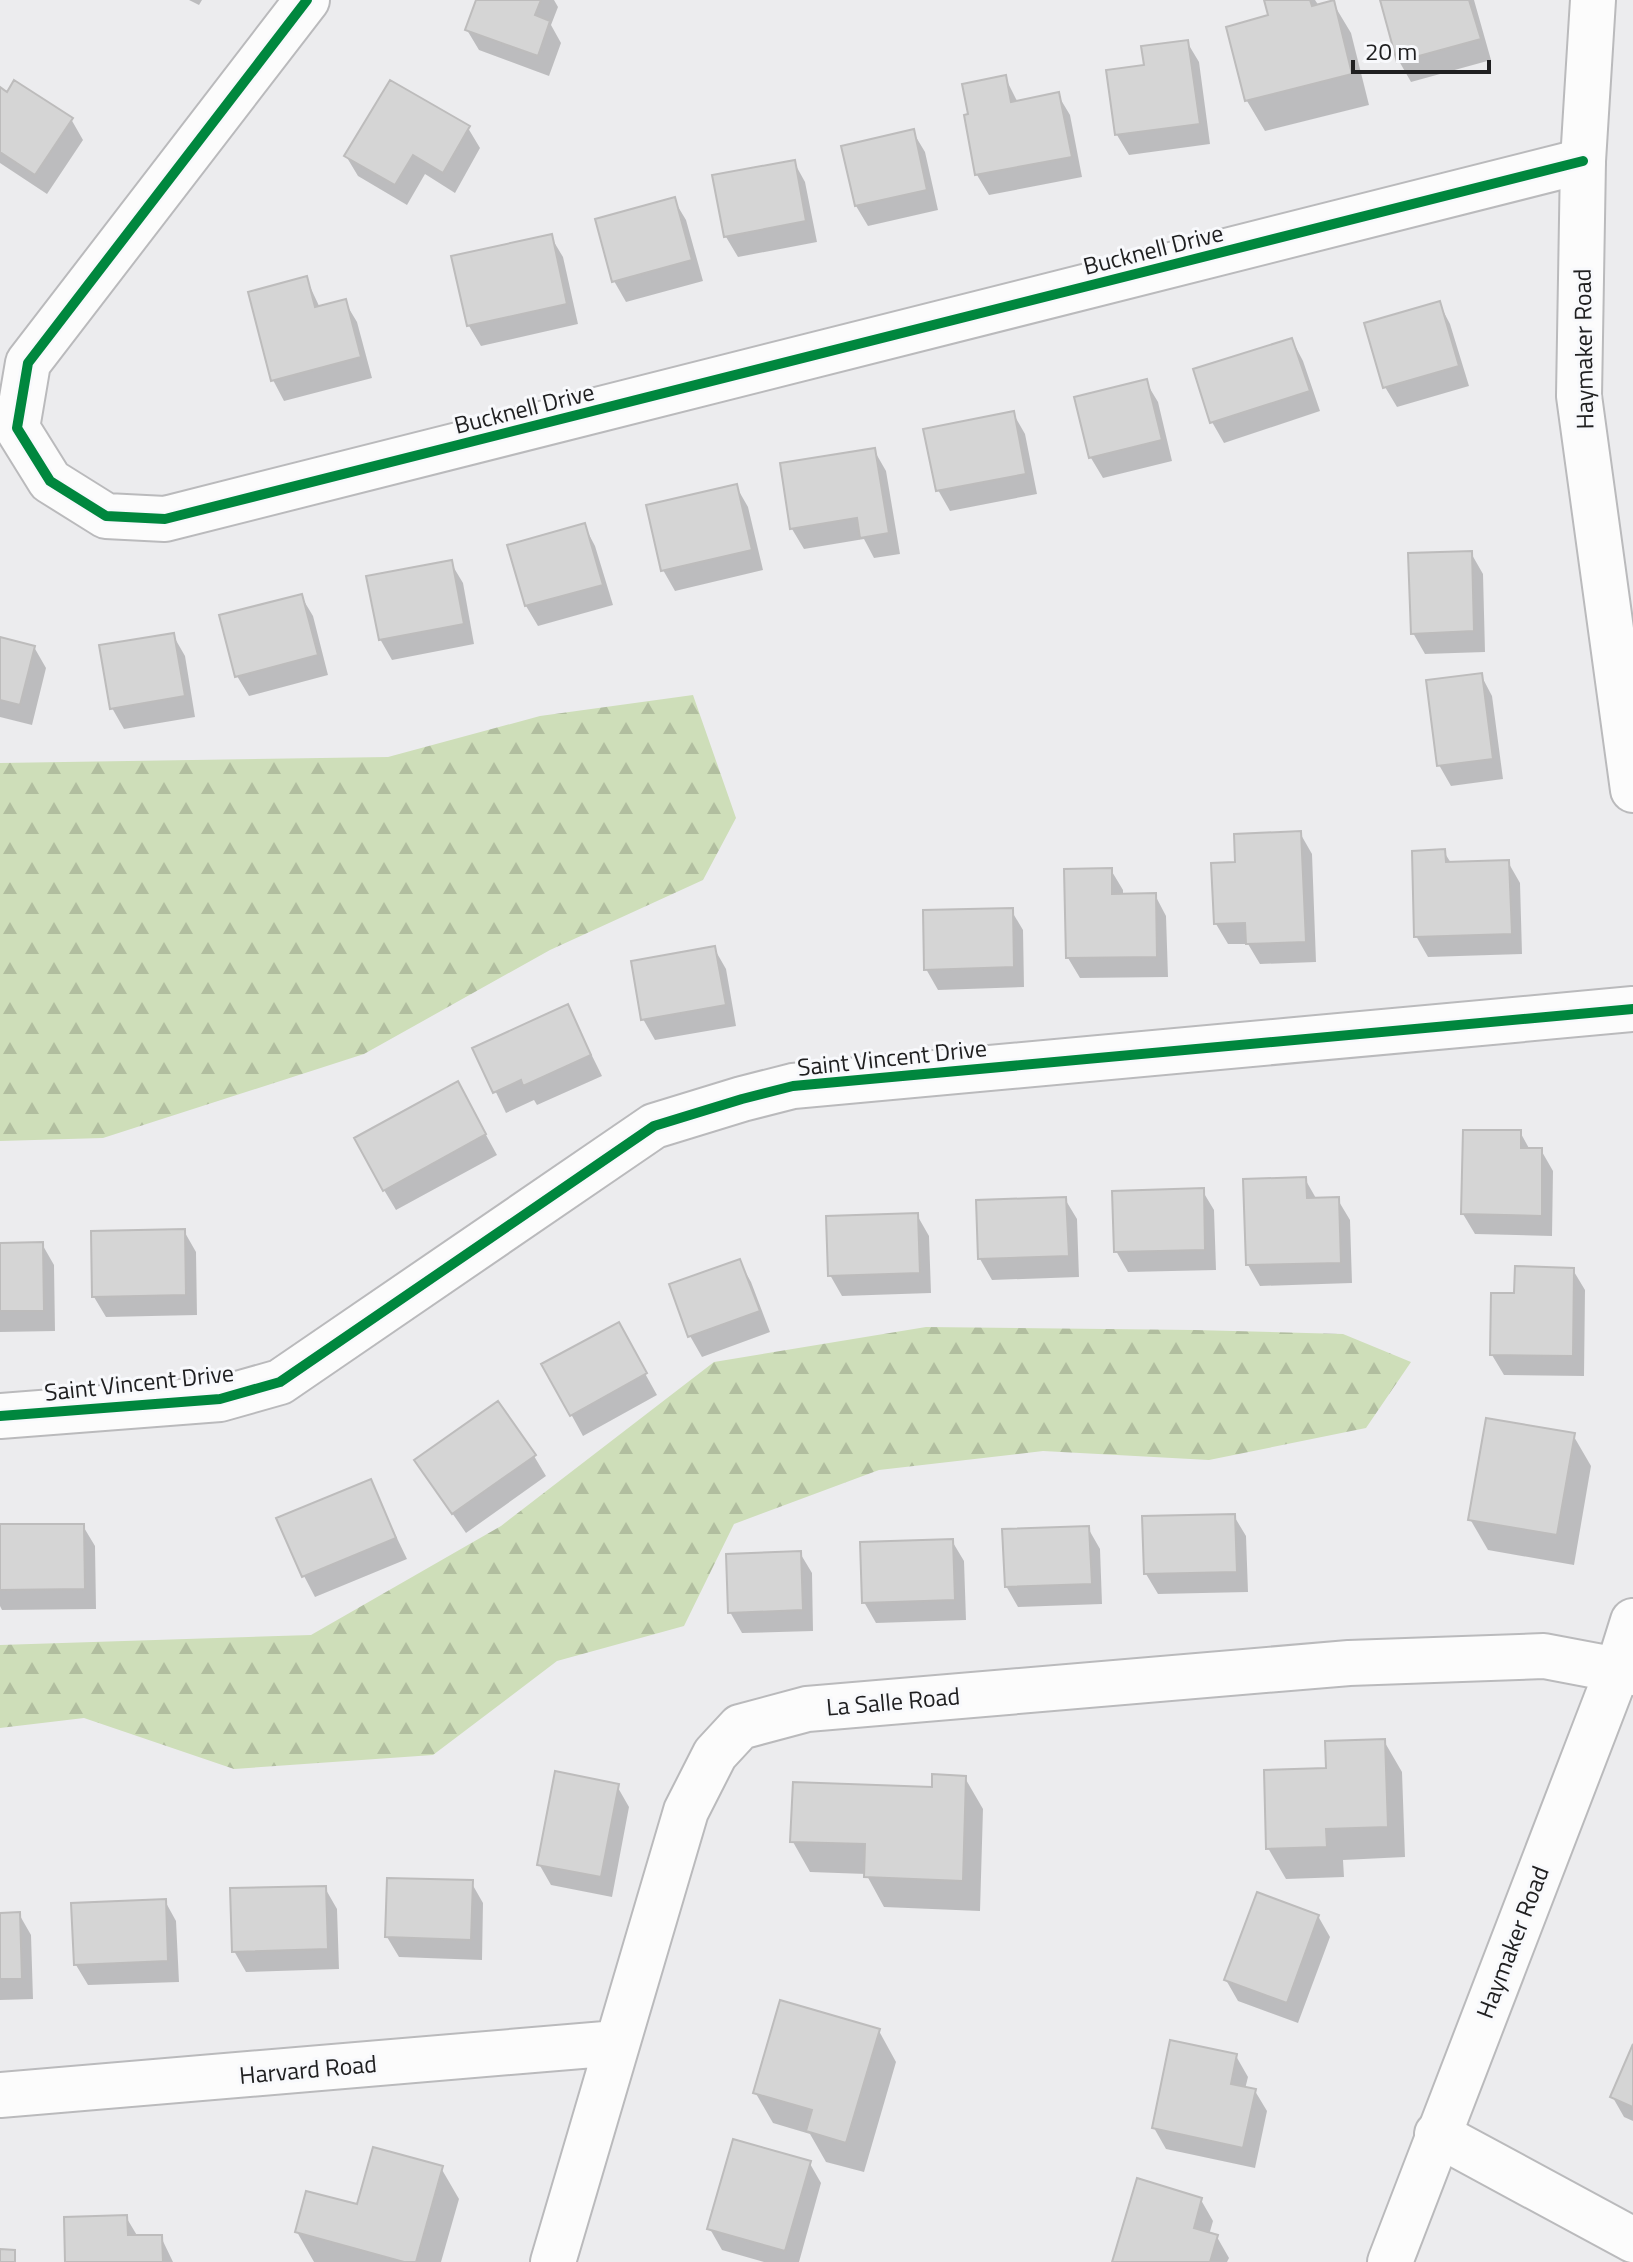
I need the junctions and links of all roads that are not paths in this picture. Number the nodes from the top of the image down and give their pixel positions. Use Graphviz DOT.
graph roads {
  1 [pos="307,0"];
  2 [pos="1593,0"];
  3 [pos="1583,161"];
  4 [pos="1633,790"];
  5 [pos="1633,1009"];
  6 [pos="0,1416"];
  7 [pos="1633,1621"];
  8 [pos="1625,1671"];
  9 [pos="617,2043"];
  10 [pos="0,2095"];
  11 [pos="1437,2134"];
  12 [pos="1633,2240"];
  13 [pos="553,2262"];
  14 [pos="1390,2262"];
  1 -- 3 [label="street, Bucknell Drive"];
  2 -- 3 [label="street, Haymaker Road"];
  3 -- 4 [label="street, Haymaker Road"];
  5 -- 6 [label="street, Saint Vincent Drive"];
  7 -- 8 [label="street, Haymaker Road"];
  8 -- 9 [label="street, La Salle Road"];
  8 -- 11 [label="street, Haymaker Road"];
  9 -- 10 [label="street, Harvard Road"];
  9 -- 13 [label="street, La Salle Road"];
  11 -- 12 [label="street"];
  11 -- 14 [label="street, Haymaker Road"];
}
